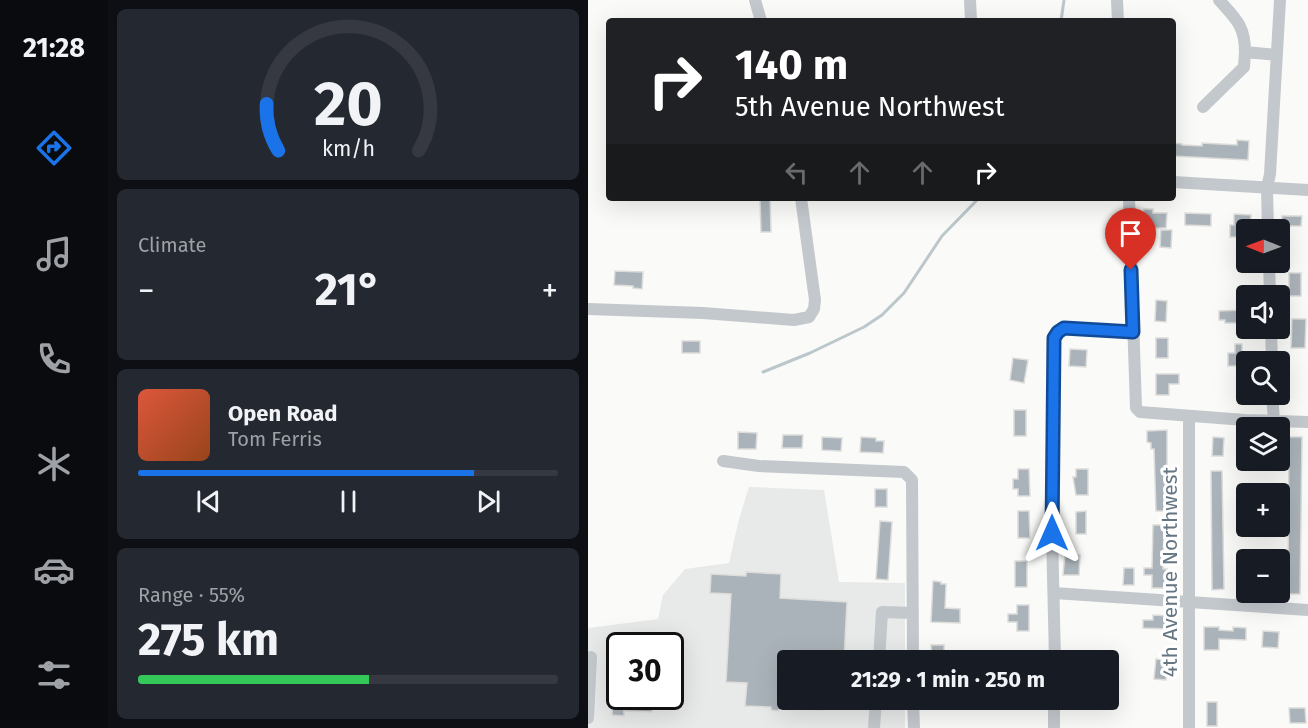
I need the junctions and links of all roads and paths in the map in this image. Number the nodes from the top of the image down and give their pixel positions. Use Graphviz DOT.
graph roads {
  1 [pos="755,0"];
  2 [pos="970,0"];
  3 [pos="1117,0"];
  4 [pos="1219,0"];
  5 [pos="1280,0"];
  6 [pos="760,18"];
  7 [pos="971,18"];
  8 [pos="1118,18"];
  9 [pos="1245,52"];
  10 [pos="1277,55"];
  11 [pos="1203,107"];
  12 [pos="1176,182"];
  13 [pos="1267,188"];
  14 [pos="1308,190"];
  15 [pos="801,201"];
  16 [pos="1129,201"];
  17 [pos="1268,219"];
  18 [pos="588,309"];
  19 [pos="1133,332"];
  20 [pos="1189,416"];
  21 [pos="1236,419"];
  22 [pos="1290,421"];
  23 [pos="1308,422"];
  24 [pos="723,461"];
  25 [pos="1054,593"];
  26 [pos="1189,602"];
  27 [pos="1308,610"];
  28 [pos="913,613"];
  29 [pos="880,650"];
  30 [pos="913,650"];
  31 [pos="1055,650"];
  32 [pos="591,657"];
  33 [pos="875,710"];
  34 [pos="913,710"];
  35 [pos="1054,710"];
  36 [pos="588,718"];
  37 [pos="874,728"];
  38 [pos="914,728"];
  39 [pos="1054,728"];
  40 [pos="1189,728"];
  1 -- 6 [label="street"];
  2 -- 7 [label="street"];
  3 -- 8 [label="street"];
  4 -- 9 [label="street"];
  5 -- 10 [label="street"];
  9 -- 10 [label="street"];
  9 -- 11 [label="street"];
  10 -- 13 [label="street"];
  12 -- 13 [label="street"];
  13 -- 14 [label="street"];
  13 -- 17 [label="street"];
  15 -- 18 [label="street"];
  16 -- 19 [label="street"];
  19 -- 20 [label="street"];
  19 -- 25 [label="street"];
  20 -- 21 [label="street"];
  20 -- 26 [label="street, 4th Avenue Northwest"];
  22 -- 23 [label="street"];
  24 -- 28 [label="street"];
  25 -- 26 [label="street"];
  25 -- 31 [label="street"];
  26 -- 27 [label="street"];
  26 -- 40 [label="street, 4th Avenue Northwest"];
  28 -- 29 [label="street"];
  28 -- 30 [label="street"];
  32 -- 36 [label="street"];
  33 -- 37 [label="street"];
  34 -- 38 [label="street"];
  35 -- 39 [label="street"];
}
